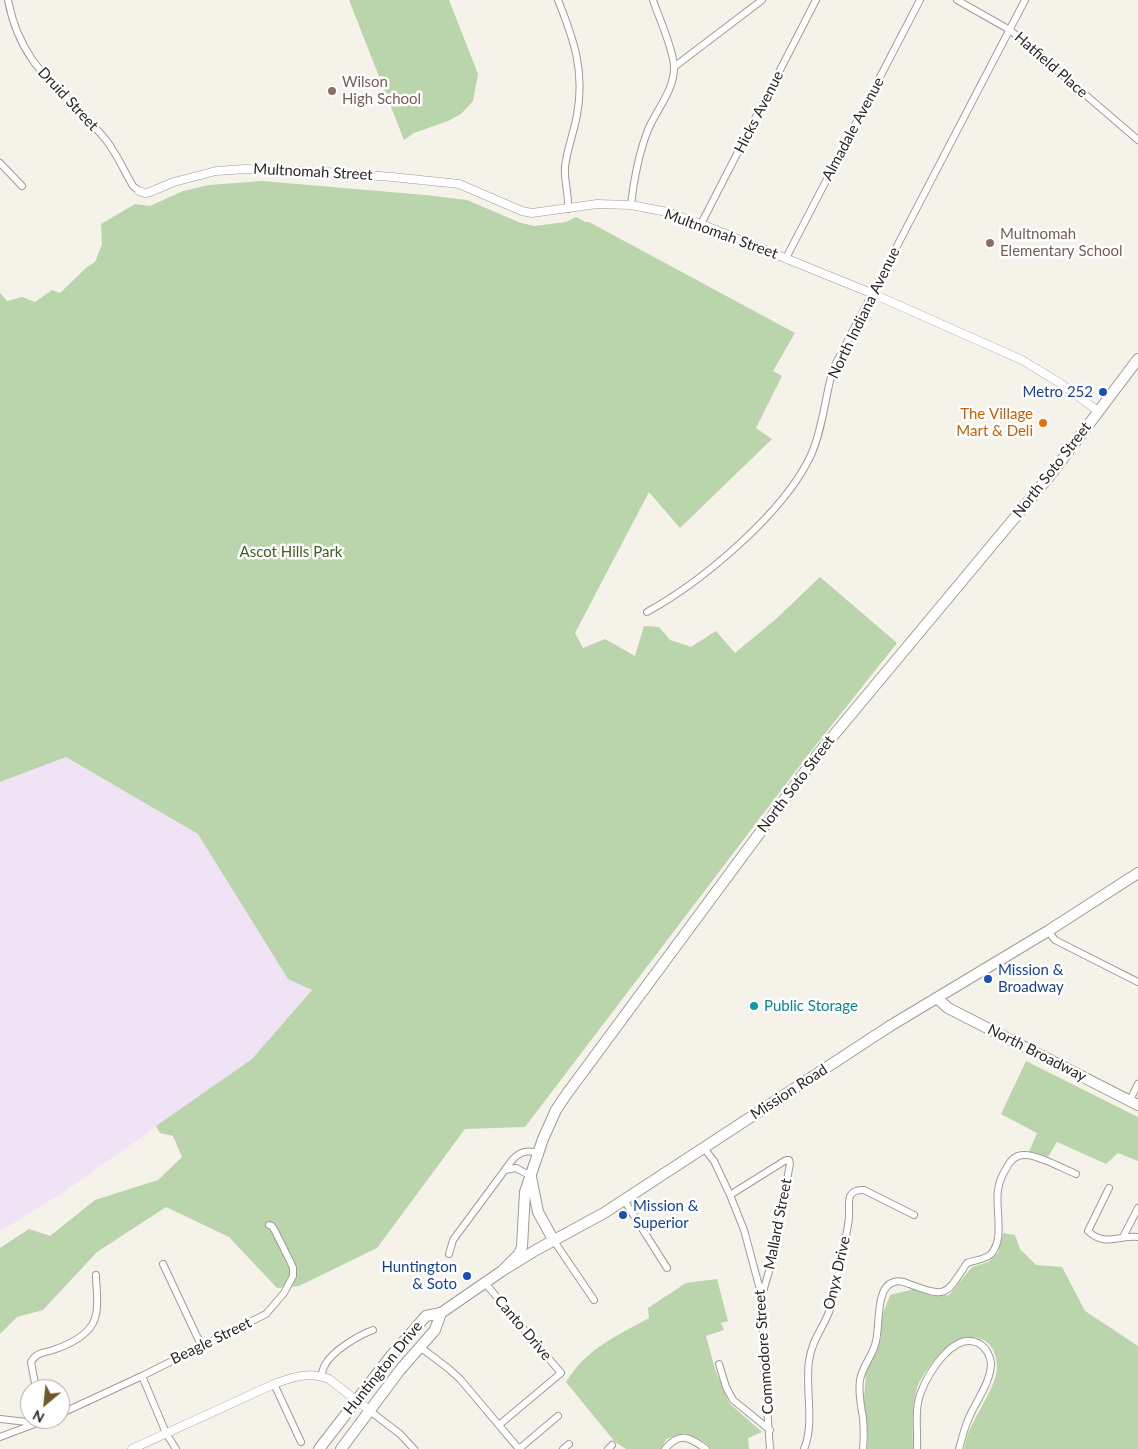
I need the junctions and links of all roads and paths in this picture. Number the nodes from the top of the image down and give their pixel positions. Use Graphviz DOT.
graph roads {
  1 [pos="8,0"];
  2 [pos="558,0"];
  3 [pos="653,0"];
  4 [pos="762,0"];
  5 [pos="816,0"];
  6 [pos="920,0"];
  7 [pos="956,0"];
  8 [pos="1025,0"];
  9 [pos="1010,30"];
  10 [pos="674,67"];
  11 [pos="1138,140"];
  12 [pos="0,163"];
  13 [pos="22,186"];
  14 [pos="139,191"];
  15 [pos="631,205"];
  16 [pos="568,209"];
  17 [pos="701,224"];
  18 [pos="786,258"];
  19 [pos="871,293"];
  20 [pos="1138,359"];
  21 [pos="1098,411"];
  22 [pos="647,612"];
  23 [pos="1138,873"];
  24 [pos="1048,931"];
  25 [pos="1138,982"];
  26 [pos="937,998"];
  27 [pos="1138,1084"];
  28 [pos="1134,1102"];
  29 [pos="703,1147"];
  30 [pos="539,1153"];
  31 [pos="505,1170"];
  32 [pos="1076,1174"];
  33 [pos="531,1176"];
  34 [pos="1109,1188"];
  35 [pos="730,1195"];
  36 [pos="624,1200"];
  37 [pos="1138,1208"];
  38 [pos="914,1215"];
  39 [pos="269,1225"];
  40 [pos="1138,1237"];
  41 [pos="1124,1238"];
  42 [pos="554,1241"];
  43 [pos="450,1254"];
  44 [pos="163,1264"];
  45 [pos="667,1268"];
  46 [pos="502,1271"];
  47 [pos="96,1275"];
  48 [pos="485,1283"];
  49 [pos="762,1297"];
  50 [pos="594,1300"];
  51 [pos="441,1313"];
  52 [pos="373,1330"];
  53 [pos="201,1346"];
  54 [pos="420,1347"];
  55 [pos="719,1364"];
  56 [pos="142,1376"];
  57 [pos="321,1376"];
  58 [pos="34,1379"];
  59 [pos="274,1384"];
  60 [pos="357,1400"];
  61 [pos="70,1409"];
  62 [pos="370,1411"];
  63 [pos="558,1416"];
  64 [pos="0,1419"];
  65 [pos="20,1421"];
  66 [pos="499,1425"];
  67 [pos="21,1429"];
  68 [pos="770,1430"];
  69 [pos="166,1433"];
  70 [pos="0,1437"];
  71 [pos="301,1442"];
  72 [pos="570,1444"];
  73 [pos="132,1449"];
  74 [pos="176,1449"];
  75 [pos="319,1449"];
  76 [pos="341,1449"];
  77 [pos="414,1449"];
  78 [pos="519,1449"];
  79 [pos="564,1449"];
  80 [pos="665,1449"];
  81 [pos="706,1449"];
  82 [pos="770,1449"];
  83 [pos="804,1449"];
  84 [pos="863,1449"];
  85 [pos="917,1449"];
  86 [pos="959,1449"];
  1 -- 14 [label="street, Druid Street"];
  2 -- 16 [label="street"];
  3 -- 10 [label="street"];
  4 -- 10 [label="street"];
  5 -- 17 [label="street, Hicks Avenue"];
  6 -- 18 [label="street, Almadale Avenue"];
  7 -- 9 [label="street, Hatfield Place"];
  8 -- 9 [label="street, North Indiana Avenue"];
  9 -- 11 [label="street, Hatfield Place"];
  9 -- 19 [label="street, North Indiana Avenue"];
  10 -- 15 [label="street"];
  12 -- 13 [label="street"];
  14 -- 16 [label="street, Multnomah Street"];
  15 -- 16 [label="street, Multnomah Street"];
  15 -- 17 [label="street, Multnomah Street"];
  17 -- 18 [label="street, Multnomah Street"];
  18 -- 19 [label="street, Multnomah Street"];
  19 -- 21 [label="street, Multnomah Street"];
  19 -- 22 [label="street, North Indiana Avenue"];
  20 -- 21 [label="main road, North Soto Street"];
  21 -- 30 [label="main road, North Soto Street"];
  23 -- 24 [label="main road, Mission Road"];
  24 -- 25 [label="street"];
  24 -- 26 [label="main road, Mission Road"];
  26 -- 28 [label="main road, North Broadway"];
  26 -- 29 [label="main road, Mission Road"];
  27 -- 28 [label="street"];
  29 -- 35 [label="street, Commodore Street"];
  29 -- 36 [label="main road, Mission Road"];
  30 -- 31 [label="street"];
  30 -- 33 [label="main road, North Soto Street"];
  31 -- 33 [label="street"];
  31 -- 43 [label="street"];
  32 -- 84 [label="street"];
  33 -- 42 [label="main road"];
  33 -- 46 [label="main road, North Soto Street"];
  34 -- 41 [label="street"];
  35 -- 49 [label="street, Commodore Street"];
  35 -- 49 [label="street, Mallard Street"];
  36 -- 42 [label="main road, Mission Road"];
  36 -- 45 [label="street"];
  37 -- 41 [label="street"];
  38 -- 83 [label="street, Onyx Drive"];
  39 -- 53 [label="street, Beagle Street"];
  40 -- 41 [label="street"];
  42 -- 46 [label="main road, Mission Road"];
  42 -- 50 [label="street"];
  44 -- 53 [label="street"];
  46 -- 48 [label="main road, Mission Road"];
  47 -- 58 [label="street"];
  48 -- 51 [label="main road, Mission Road"];
  48 -- 66 [label="street, Canto Drive"];
  49 -- 68 [label="street, Commodore Street"];
  51 -- 54 [label="main road, Huntington Drive"];
  51 -- 60 [label="main road, Huntington Drive"];
  52 -- 57 [label="street"];
  53 -- 56 [label="street, Beagle Street"];
  54 -- 62 [label="main road, Huntington Drive"];
  54 -- 66 [label="street"];
  55 -- 68 [label="street"];
  56 -- 61 [label="street, Beagle Street"];
  56 -- 69 [label="street"];
  57 -- 59 [label="street"];
  57 -- 60 [label="street"];
  59 -- 69 [label="street"];
  59 -- 71 [label="street"];
  60 -- 62 [label="street"];
  60 -- 75 [label="main road, Huntington Drive"];
  62 -- 76 [label="main road, Huntington Drive"];
  62 -- 77 [label="street"];
  63 -- 78 [label="street"];
  64 -- 65 [label="street"];
  66 -- 78 [label="street"];
  67 -- 70 [label="street"];
  68 -- 82 [label="street, Commodore Street"];
  69 -- 73 [label="street"];
  69 -- 74 [label="street"];
  72 -- 79 [label="street"];
  80 -- 81 [label="street"];
  85 -- 86 [label="street"];
}
